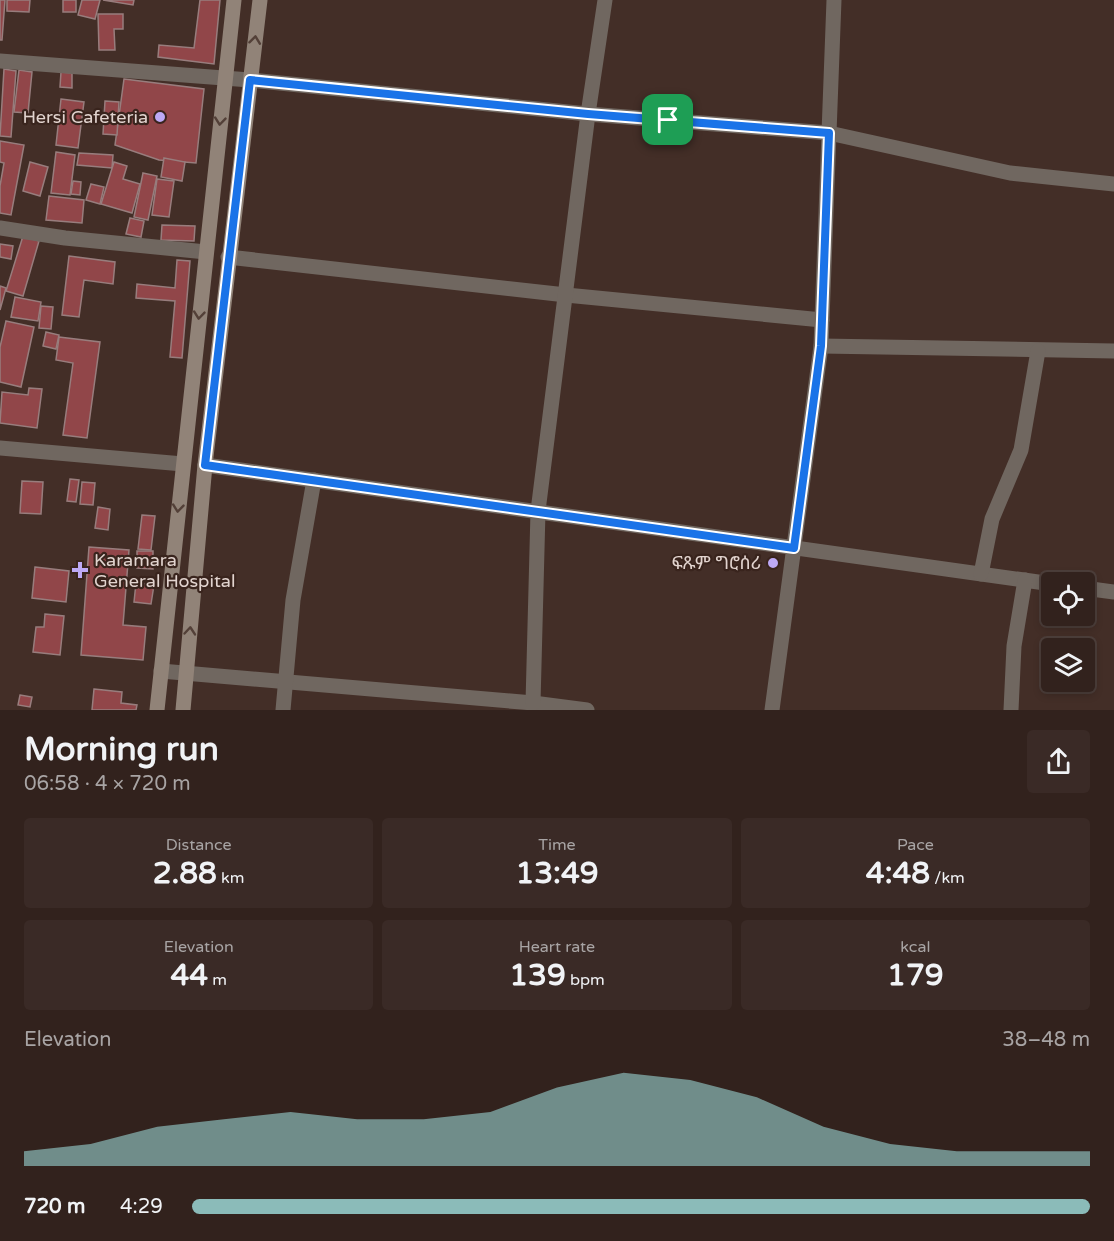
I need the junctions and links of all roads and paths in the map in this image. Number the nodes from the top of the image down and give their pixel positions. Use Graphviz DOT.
graph roads {
  1 [pos="234,0"];
  2 [pos="260,0"];
  3 [pos="605,0"];
  4 [pos="834,0"];
  5 [pos="0,61"];
  6 [pos="225,78"];
  7 [pos="250,80"];
  8 [pos="588,114"];
  9 [pos="829,133"];
  10 [pos="1114,184"];
  11 [pos="0,228"];
  12 [pos="206,252"];
  13 [pos="228,257"];
  14 [pos="566,295"];
  15 [pos="822,320"];
  16 [pos="821,346"];
  17 [pos="1038,351"];
  18 [pos="1114,351"];
  19 [pos="0,448"];
  20 [pos="183,464"];
  21 [pos="205,465"];
  22 [pos="314,480"];
  23 [pos="538,511"];
  24 [pos="794,548"];
  25 [pos="981,574"];
  26 [pos="1025,580"];
  27 [pos="1041,582"];
  28 [pos="1095,589"];
  29 [pos="1114,592"];
  30 [pos="160,670"];
  31 [pos="186,673"];
  32 [pos="285,681"];
  33 [pos="433,702"];
  34 [pos="533,703"];
  35 [pos="157,710"];
  36 [pos="183,710"];
  37 [pos="283,710"];
  38 [pos="587,710"];
  39 [pos="772,710"];
  40 [pos="1011,710"];
  1 -- 6 [label="main road"];
  7 -- 2 [label="main road, one-way"];
  3 -- 8 [label="street"];
  4 -- 9 [label="street"];
  5 -- 6 [label="street"];
  6 -- 7 [label="street"];
  6 -- 12 [label="main road, one-way"];
  7 -- 8 [label="street"];
  7 -- 13 [label="main road"];
  8 -- 9 [label="street"];
  8 -- 14 [label="street"];
  9 -- 10 [label="street"];
  9 -- 15 [label="street"];
  11 -- 12 [label="street"];
  12 -- 20 [label="main road, one-way"];
  13 -- 14 [label="street"];
  13 -- 21 [label="main road"];
  14 -- 15 [label="street"];
  14 -- 23 [label="street"];
  15 -- 16 [label="street"];
  16 -- 17 [label="street"];
  16 -- 24 [label="street"];
  17 -- 18 [label="street"];
  17 -- 25 [label="street"];
  19 -- 20 [label="street"];
  20 -- 30 [label="main road, one-way"];
  21 -- 22 [label="street"];
  31 -- 21 [label="main road, one-way"];
  22 -- 23 [label="street"];
  22 -- 32 [label="street"];
  23 -- 24 [label="street"];
  23 -- 34 [label="street"];
  24 -- 25 [label="street"];
  24 -- 39 [label="street"];
  25 -- 26 [label="street"];
  26 -- 27 [label="street"];
  26 -- 40 [label="street"];
  28 -- 29 [label="street"];
  30 -- 31 [label="street"];
  30 -- 35 [label="main road"];
  31 -- 32 [label="street"];
  31 -- 36 [label="main road"];
  32 -- 33 [label="street"];
  32 -- 37 [label="street"];
  33 -- 34 [label="street"];
  34 -- 38 [label="street"];
}
